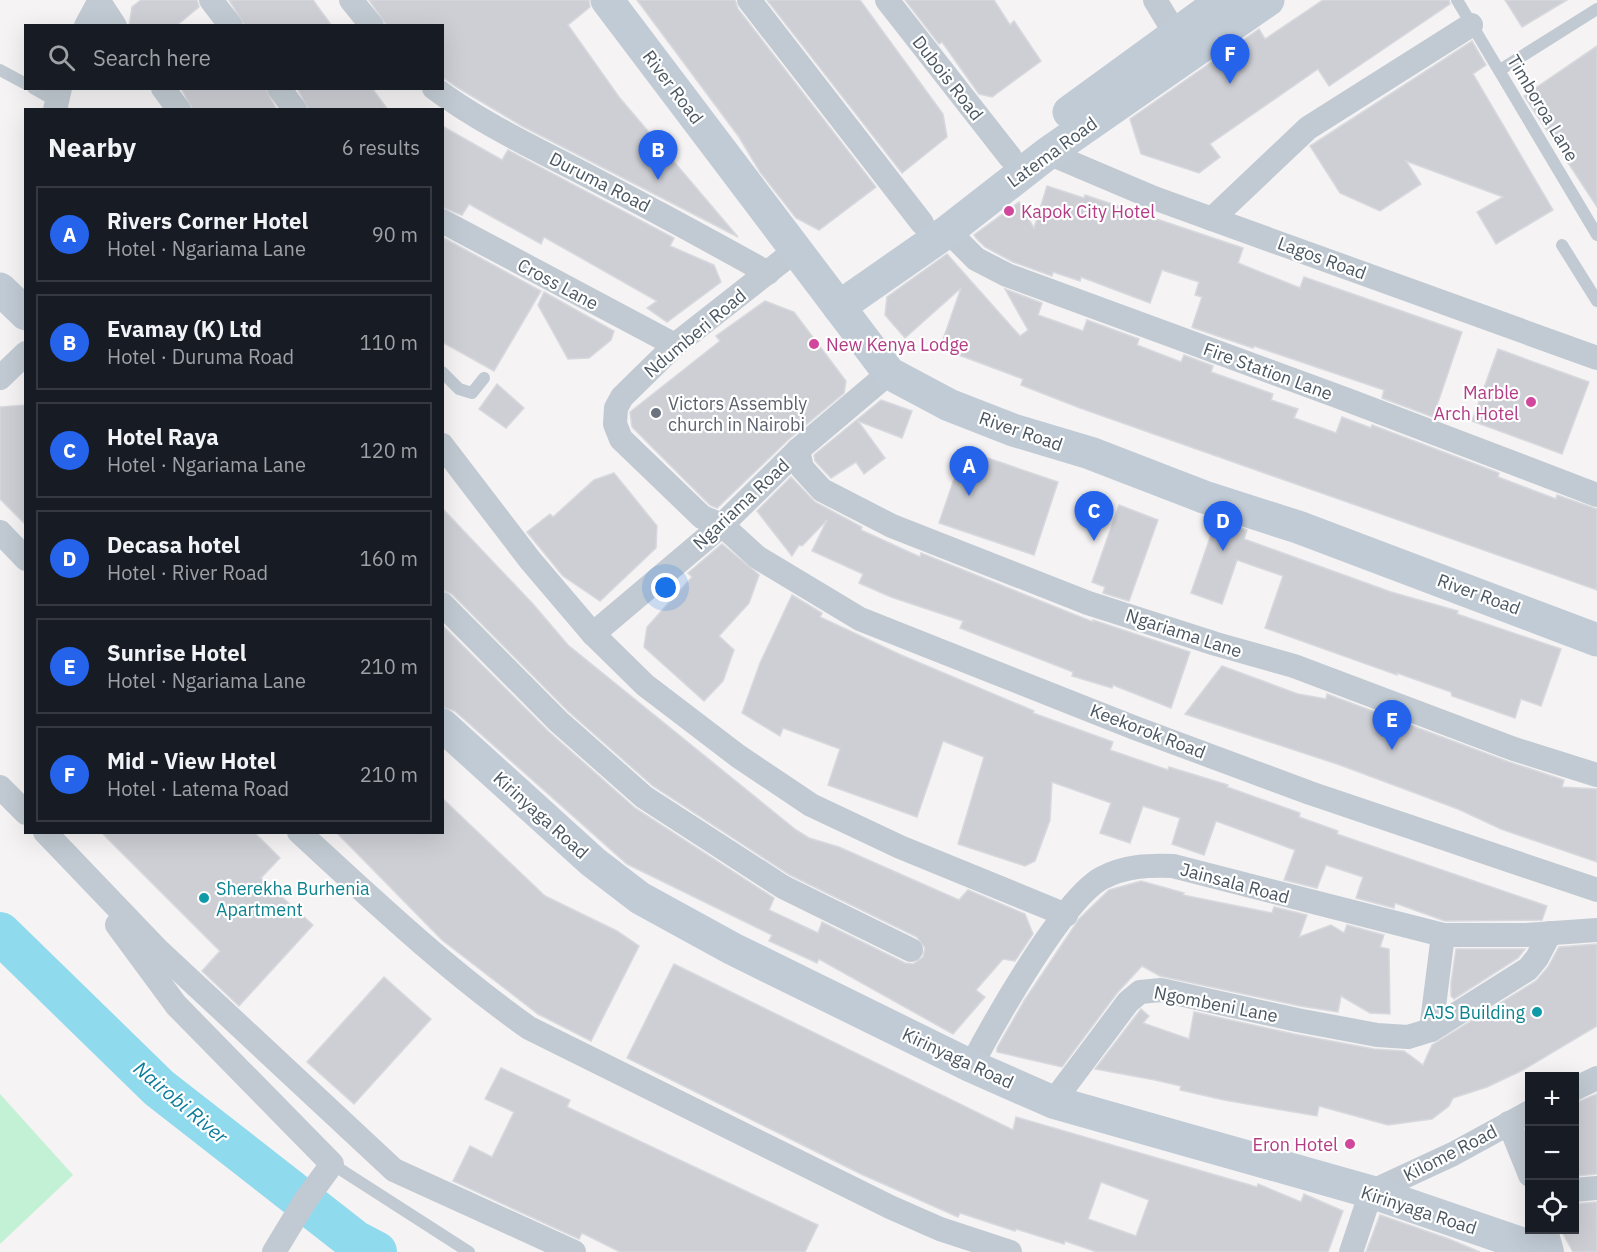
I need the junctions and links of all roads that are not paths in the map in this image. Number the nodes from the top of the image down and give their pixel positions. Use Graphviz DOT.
graph roads {
  1 [pos="211,0"];
  2 [pos="351,0"];
  3 [pos="607,0"];
  4 [pos="749,0"];
  5 [pos="886,0"];
  6 [pos="1155,0"];
  7 [pos="1223,0"];
  8 [pos="1268,0"];
  9 [pos="1456,0"];
  10 [pos="101,1"];
  11 [pos="1597,9"];
  12 [pos="87,24"];
  13 [pos="114,24"];
  14 [pos="229,24"];
  15 [pos="370,24"];
  16 [pos="1471,25"];
  17 [pos="1175,33"];
  18 [pos="0,70"];
  19 [pos="1500,70"];
  20 [pos="24,83"];
  21 [pos="37,90"];
  22 [pos="164,90"];
  23 [pos="280,90"];
  24 [pos="437,90"];
  25 [pos="1118,90"];
  26 [pos="57,100"];
  27 [pos="178,108"];
  28 [pos="294,108"];
  29 [pos="1048,153"];
  30 [pos="1005,169"];
  31 [pos="1212,219"];
  32 [pos="444,222"];
  33 [pos="935,227"];
  34 [pos="1597,235"];
  35 [pos="1562,245"];
  36 [pos="796,250"];
  37 [pos="768,273"];
  38 [pos="0,289"];
  39 [pos="834,300"];
  40 [pos="1597,301"];
  41 [pos="24,312"];
  42 [pos="675,345"];
  43 [pos="1596,354"];
  44 [pos="24,355"];
  45 [pos="889,373"];
  46 [pos="444,374"];
  47 [pos="0,378"];
  48 [pos="484,378"];
  49 [pos="444,448"];
  50 [pos="798,450"];
  51 [pos="1597,495"];
  52 [pos="722,525"];
  53 [pos="0,532"];
  54 [pos="24,556"];
  55 [pos="444,606"];
  56 [pos="593,634"];
  57 [pos="1597,640"];
  58 [pos="444,727"];
  59 [pos="1597,775"];
  60 [pos="0,787"];
  61 [pos="24,811"];
  62 [pos="47,834"];
  63 [pos="301,834"];
  64 [pos="77,866"];
  65 [pos="1597,890"];
  66 [pos="1066,915"];
  67 [pos="1597,930"];
  68 [pos="1550,933"];
  69 [pos="1443,934"];
  70 [pos="911,950"];
  71 [pos="1431,1030"];
  72 [pos="971,1066"];
  73 [pos="1597,1078"];
  74 [pos="1579,1087"];
  75 [pos="1053,1102"];
  76 [pos="1519,1118"];
  77 [pos="1525,1149"];
  78 [pos="332,1164"];
  79 [pos="1597,1188"];
  80 [pos="1579,1190"];
  81 [pos="1371,1192"];
  82 [pos="1547,1234"];
  83 [pos="274,1252"];
  84 [pos="469,1252"];
  85 [pos="574,1252"];
  86 [pos="1010,1252"];
  87 [pos="1351,1252"];
  88 [pos="1546,1252"];
  89 [pos="1552,1252"];
  1 -- 14 [label="street"];
  2 -- 15 [label="street"];
  3 -- 36 [label="street, River Road"];
  4 -- 33 [label="street, Fire Station Lane"];
  5 -- 30 [label="street, Dubois Road"];
  6 -- 17 [label="street"];
  7 -- 17 [label="street, Latema Road"];
  8 -- 25 [label="street, Latema Road"];
  9 -- 16 [label="lane, Timboroa Lane"];
  10 -- 12 [label="street"];
  10 -- 13 [label="street"];
  11 -- 19 [label="lane"];
  16 -- 19 [label="lane, Timboroa Lane"];
  16 -- 31 [label="street"];
  17 -- 25 [label="street, Latema Road"];
  18 -- 20 [label="lane"];
  19 -- 34 [label="lane, Timboroa Lane"];
  21 -- 26 [label="lane"];
  22 -- 27 [label="street"];
  23 -- 28 [label="street"];
  24 -- 37 [label="street, Duruma Road"];
  25 -- 29 [label="street, Latema Road"];
  25 -- 30 [label="street, Latema Road"];
  29 -- 30 [label="street, Latema Road"];
  29 -- 31 [label="street, Lagos Road"];
  30 -- 33 [label="street, Latema Road"];
  31 -- 43 [label="street, Lagos Road"];
  32 -- 42 [label="street, Cross Lane"];
  33 -- 39 [label="street, Latema Road"];
  33 -- 51 [label="street, Fire Station Lane"];
  35 -- 40 [label="lane"];
  36 -- 37 [label="street, Ndumberi Road"];
  36 -- 39 [label="street, River Road"];
  37 -- 42 [label="street, Ndumberi Road"];
  38 -- 41 [label="street"];
  39 -- 45 [label="street, River Road"];
  42 -- 52 [label="street, Ndumberi Road"];
  44 -- 47 [label="street"];
  45 -- 50 [label="street, Ngariama Road"];
  45 -- 57 [label="street, River Road"];
  46 -- 48 [label="lane"];
  49 -- 56 [label="street"];
  50 -- 52 [label="street, Ngariama Road"];
  50 -- 59 [label="street, Ngariama Lane"];
  52 -- 56 [label="street, Ngariama Road"];
  52 -- 65 [label="street, Keekorok Road"];
  53 -- 54 [label="street"];
  55 -- 70 [label="street"];
  56 -- 66 [label="street"];
  58 -- 72 [label="street, Kirinyaga Road"];
  60 -- 61 [label="street"];
  62 -- 64 [label="street"];
  63 -- 86 [label="street"];
  64 -- 78 [label="street"];
  64 -- 85 [label="street"];
  66 -- 69 [label="street, Jainsala Road"];
  66 -- 72 [label="street, Jainsala Road"];
  67 -- 68 [label="street, Jainsala Road"];
  68 -- 69 [label="street, Jainsala Road"];
  68 -- 71 [label="street, Ngombeni Lane"];
  69 -- 71 [label="street"];
  71 -- 75 [label="street, Ngombeni Lane"];
  72 -- 75 [label="street, Kirinyaga Road"];
  73 -- 74 [label="street"];
  75 -- 81 [label="street, Kirinyaga Road"];
  76 -- 77 [label="street"];
  76 -- 81 [label="street, Kilome Road"];
  78 -- 83 [label="street"];
  78 -- 84 [label="lane"];
  79 -- 80 [label="street"];
  81 -- 87 [label="street"];
  81 -- 88 [label="street, Kirinyaga Road"];
  82 -- 89 [label="street"];
}
